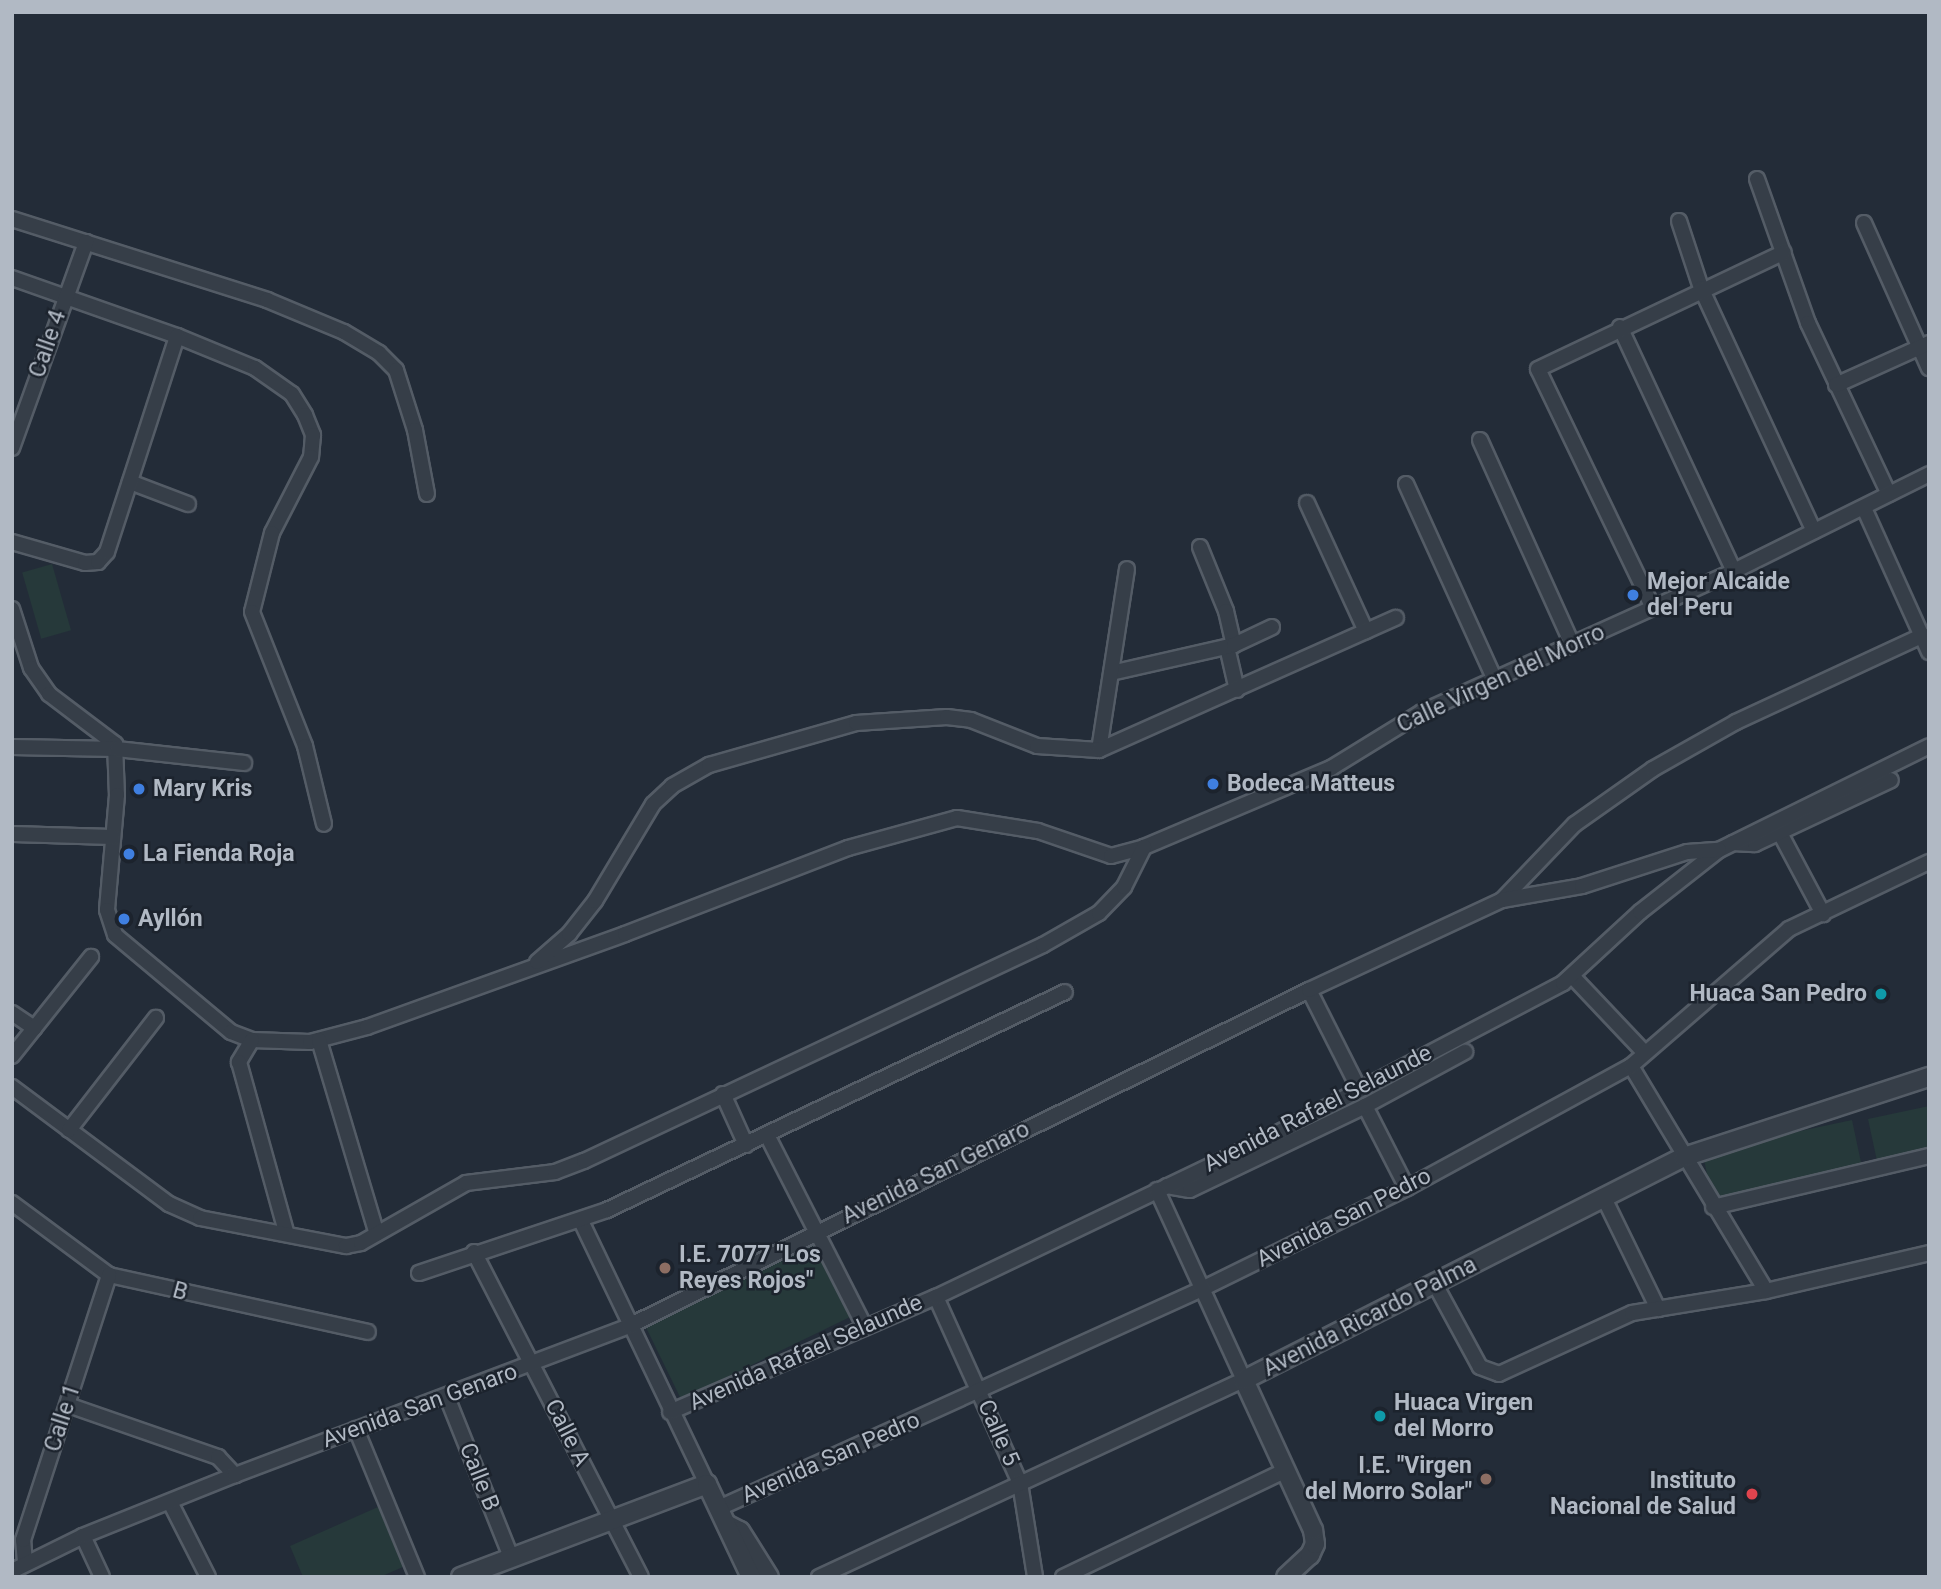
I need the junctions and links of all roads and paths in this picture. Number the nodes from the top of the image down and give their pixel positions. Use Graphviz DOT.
graph roads {
  1 [pos="1757,179"];
  2 [pos="12,219"];
  3 [pos="1679,221"];
  4 [pos="1864,223"];
  5 [pos="86,242"];
  6 [pos="1784,252"];
  7 [pos="12,278"];
  8 [pos="1701,288"];
  9 [pos="64,296"];
  10 [pos="1620,327"];
  11 [pos="177,335"];
  12 [pos="1924,346"];
  13 [pos="1929,368"];
  14 [pos="1836,385"];
  15 [pos="1480,440"];
  16 [pos="12,448"];
  17 [pos="1929,474"];
  18 [pos="130,482"];
  19 [pos="1406,484"];
  20 [pos="428,494"];
  21 [pos="1889,494"];
  22 [pos="1307,503"];
  23 [pos="188,504"];
  24 [pos="1864,508"];
  25 [pos="1814,530"];
  26 [pos="12,542"];
  27 [pos="1200,547"];
  28 [pos="1126,569"];
  29 [pos="1734,571"];
  30 [pos="1653,608"];
  31 [pos="12,609"];
  32 [pos="1396,618"];
  33 [pos="1272,626"];
  34 [pos="1366,631"];
  35 [pos="1923,635"];
  36 [pos="1572,644"];
  37 [pos="1230,646"];
  38 [pos="1929,652"];
  39 [pos="1111,673"];
  40 [pos="1494,678"];
  41 [pos="1237,690"];
  42 [pos="1929,746"];
  43 [pos="12,747"];
  44 [pos="117,749"];
  45 [pos="1099,750"];
  46 [pos="244,763"];
  47 [pos="1891,780"];
  48 [pos="324,824"];
  49 [pos="1780,833"];
  50 [pos="12,834"];
  51 [pos="113,837"];
  52 [pos="1733,843"];
  53 [pos="1144,847"];
  54 [pos="1719,850"];
  55 [pos="1929,862"];
  56 [pos="1502,900"];
  57 [pos="1823,914"];
  58 [pos="90,957"];
  59 [pos="530,968"];
  60 [pos="1572,976"];
  61 [pos="1309,990"];
  62 [pos="1065,992"];
  63 [pos="12,1013"];
  64 [pos="156,1018"];
  65 [pos="34,1028"];
  66 [pos="252,1040"];
  67 [pos="319,1040"];
  68 [pos="1643,1051"];
  69 [pos="1465,1052"];
  70 [pos="12,1056"];
  71 [pos="1630,1066"];
  72 [pos="1929,1077"];
  73 [pos="12,1087"];
  74 [pos="1359,1089"];
  75 [pos="723,1094"];
  76 [pos="1365,1106"];
  77 [pos="69,1130"];
  78 [pos="767,1135"];
  79 [pos="746,1145"];
  80 [pos="1929,1156"];
  81 [pos="1684,1157"];
  82 [pos="1162,1188"];
  83 [pos="1407,1188"];
  84 [pos="1603,1196"];
  85 [pos="12,1203"];
  86 [pos="1713,1207"];
  87 [pos="581,1221"];
  88 [pos="816,1231"];
  89 [pos="286,1232"];
  90 [pos="377,1234"];
  91 [pos="474,1252"];
  92 [pos="1929,1254"];
  93 [pos="419,1273"];
  94 [pos="109,1275"];
  95 [pos="1436,1286"];
  96 [pos="1202,1289"];
  97 [pos="1766,1291"];
  98 [pos="936,1297"];
  99 [pos="1658,1309"];
  100 [pos="629,1326"];
  101 [pos="865,1327"];
  102 [pos="368,1332"];
  103 [pos="532,1365"];
  104 [pos="1244,1380"];
  105 [pos="979,1392"];
  106 [pos="447,1397"];
  107 [pos="68,1405"];
  108 [pos="670,1412"];
  109 [pos="356,1429"];
  110 [pos="1284,1471"];
  111 [pos="235,1475"];
  112 [pos="1020,1483"];
  113 [pos="707,1484"];
  114 [pos="170,1502"];
  115 [pos="719,1508"];
  116 [pos="611,1518"];
  117 [pos="728,1525"];
  118 [pos="83,1536"];
  119 [pos="511,1558"];
  120 [pos="18,1566"];
  121 [pos="1291,1575"];
  122 [pos="102,1577"];
  123 [pos="208,1577"];
  124 [pos="417,1577"];
  125 [pos="461,1577"];
  126 [pos="641,1577"];
  127 [pos="751,1577"];
  128 [pos="769,1577"];
  129 [pos="819,1577"];
  130 [pos="1035,1577"];
  131 [pos="1063,1577"];
  1 -- 6 [label="street"];
  2 -- 5 [label="street"];
  3 -- 8 [label="street"];
  4 -- 12 [label="street"];
  5 -- 9 [label="street, Calle 4"];
  5 -- 20 [label="street"];
  6 -- 8 [label="street"];
  6 -- 14 [label="street"];
  7 -- 9 [label="street"];
  8 -- 10 [label="street"];
  8 -- 25 [label="street"];
  9 -- 11 [label="street"];
  9 -- 16 [label="street, Calle 4"];
  10 -- 29 [label="street"];
  10 -- 30 [label="street"];
  11 -- 18 [label="street"];
  11 -- 48 [label="street"];
  12 -- 13 [label="street"];
  12 -- 14 [label="street"];
  14 -- 21 [label="street"];
  15 -- 36 [label="street"];
  17 -- 21 [label="street, Calle Virgen del Morro"];
  18 -- 23 [label="street"];
  18 -- 26 [label="street"];
  19 -- 40 [label="street"];
  21 -- 24 [label="street, Calle Virgen del Morro"];
  22 -- 34 [label="street"];
  24 -- 25 [label="street, Calle Virgen del Morro"];
  24 -- 35 [label="street"];
  25 -- 29 [label="street, Calle Virgen del Morro"];
  27 -- 37 [label="street"];
  28 -- 39 [label="street"];
  29 -- 30 [label="street, Calle Virgen del Morro"];
  30 -- 36 [label="street, Calle Virgen del Morro"];
  31 -- 44 [label="street"];
  32 -- 34 [label="street"];
  33 -- 37 [label="street"];
  34 -- 41 [label="street"];
  35 -- 38 [label="street"];
  35 -- 56 [label="street"];
  36 -- 40 [label="street, Calle Virgen del Morro"];
  37 -- 39 [label="street"];
  37 -- 41 [label="street"];
  39 -- 45 [label="street"];
  40 -- 53 [label="street, Calle Virgen del Morro"];
  41 -- 45 [label="street"];
  42 -- 52 [label="street, Avenida Rafael Selaunde"];
  43 -- 44 [label="street"];
  44 -- 46 [label="street"];
  44 -- 51 [label="street"];
  45 -- 59 [label="street"];
  47 -- 49 [label="street"];
  49 -- 52 [label="street"];
  49 -- 57 [label="street"];
  50 -- 51 [label="street"];
  51 -- 66 [label="street"];
  52 -- 54 [label="street, Avenida Rafael Selaunde"];
  53 -- 59 [label="street, Calle Virgen del Morro"];
  53 -- 75 [label="street"];
  54 -- 56 [label="street"];
  54 -- 60 [label="street, Avenida Rafael Selaunde"];
  55 -- 57 [label="street, Avenida San Pedro"];
  56 -- 61 [label="street, Avenida San Genaro"];
  57 -- 68 [label="street, Avenida San Pedro"];
  58 -- 65 [label="street"];
  59 -- 67 [label="street"];
  60 -- 68 [label="street"];
  60 -- 74 [label="street, Avenida Rafael Selaunde"];
  61 -- 74 [label="street"];
  61 -- 88 [label="street, Avenida San Genaro"];
  62 -- 78 [label="street"];
  63 -- 65 [label="street"];
  64 -- 77 [label="street"];
  65 -- 70 [label="street"];
  66 -- 67 [label="street"];
  66 -- 89 [label="street"];
  67 -- 90 [label="street"];
  68 -- 71 [label="street, Avenida San Pedro"];
  69 -- 76 [label="street"];
  71 -- 81 [label="street"];
  71 -- 83 [label="street, Avenida San Pedro"];
  72 -- 81 [label="street, Avenida Ricardo Palma"];
  73 -- 77 [label="street"];
  74 -- 82 [label="street, Avenida Rafael Selaunde"];
  75 -- 79 [label="street"];
  75 -- 90 [label="street"];
  76 -- 82 [label="street"];
  76 -- 83 [label="street"];
  77 -- 89 [label="street"];
  78 -- 79 [label="street"];
  78 -- 88 [label="street"];
  79 -- 87 [label="street"];
  80 -- 86 [label="street"];
  81 -- 84 [label="street, Avenida Ricardo Palma"];
  81 -- 86 [label="street"];
  82 -- 96 [label="street"];
  82 -- 98 [label="street, Avenida Rafael Selaunde"];
  83 -- 96 [label="street, Avenida San Pedro"];
  84 -- 95 [label="street, Avenida Ricardo Palma"];
  84 -- 99 [label="street"];
  85 -- 94 [label="street, B"];
  86 -- 97 [label="street"];
  87 -- 91 [label="street"];
  87 -- 100 [label="street"];
  88 -- 100 [label="street, Avenida San Genaro"];
  88 -- 101 [label="street"];
  89 -- 90 [label="street"];
  91 -- 93 [label="street"];
  91 -- 103 [label="street, Calle A"];
  92 -- 97 [label="street"];
  94 -- 102 [label="street, B"];
  94 -- 107 [label="street, Calle 1"];
  95 -- 99 [label="street"];
  95 -- 104 [label="street, Avenida Ricardo Palma"];
  96 -- 104 [label="street"];
  96 -- 105 [label="street, Avenida San Pedro"];
  97 -- 99 [label="street"];
  98 -- 101 [label="street, Avenida Rafael Selaunde"];
  98 -- 105 [label="street, Calle 5"];
  100 -- 103 [label="street, Avenida San Genaro"];
  100 -- 108 [label="street"];
  101 -- 108 [label="street, Avenida Rafael Selaunde"];
  103 -- 106 [label="street, Avenida San Genaro"];
  103 -- 116 [label="street, Calle A"];
  104 -- 110 [label="street"];
  104 -- 112 [label="street, Avenida Ricardo Palma"];
  105 -- 112 [label="street, Calle 5"];
  105 -- 115 [label="street, Avenida San Pedro"];
  106 -- 109 [label="street, Avenida San Genaro"];
  106 -- 119 [label="street, Calle B"];
  107 -- 111 [label="street"];
  107 -- 120 [label="street, Calle 1"];
  108 -- 113 [label="street"];
  109 -- 111 [label="street, Avenida San Genaro"];
  109 -- 124 [label="street"];
  110 -- 121 [label="street"];
  110 -- 131 [label="street"];
  111 -- 114 [label="street, Avenida San Genaro"];
  112 -- 129 [label="street, Avenida Ricardo Palma"];
  112 -- 130 [label="street, Calle 5"];
  113 -- 115 [label="street"];
  113 -- 116 [label="street"];
  114 -- 118 [label="street, Avenida San Genaro"];
  114 -- 123 [label="street"];
  115 -- 117 [label="street"];
  116 -- 119 [label="street"];
  116 -- 126 [label="street, Calle A"];
  117 -- 127 [label="street"];
  117 -- 128 [label="street"];
  118 -- 120 [label="street, Avenida San Genaro"];
  118 -- 122 [label="street"];
  119 -- 125 [label="street"];
}
